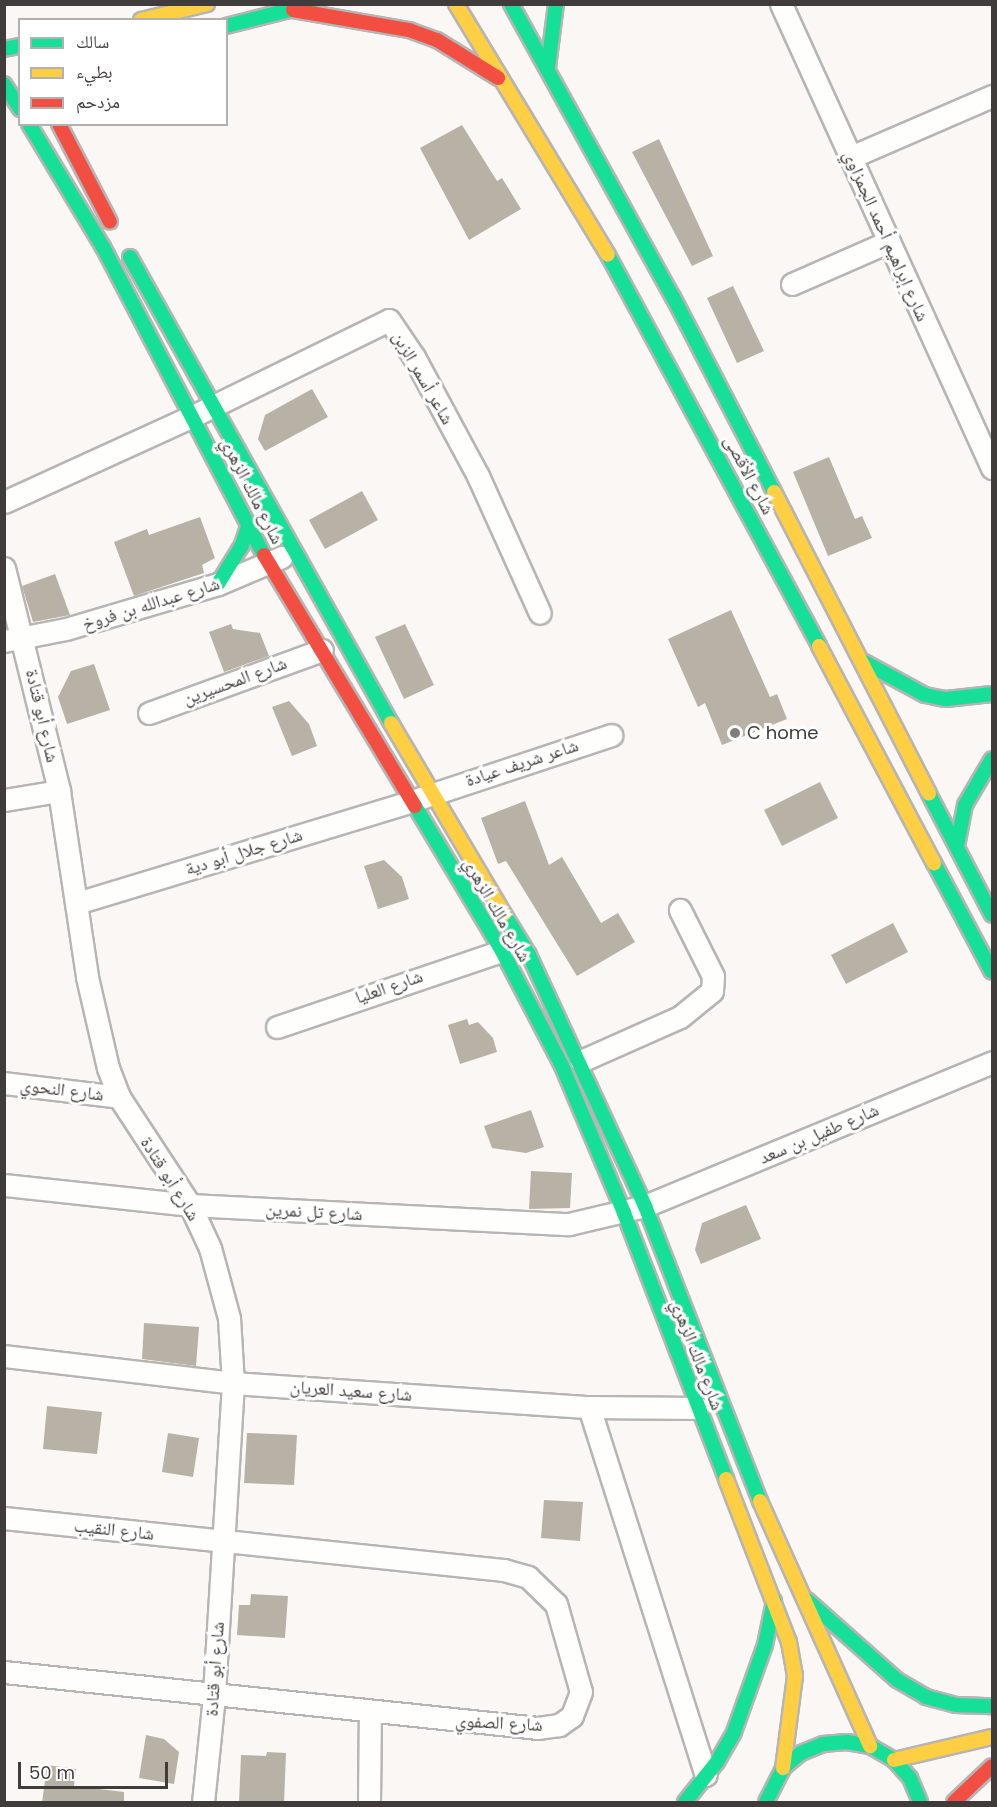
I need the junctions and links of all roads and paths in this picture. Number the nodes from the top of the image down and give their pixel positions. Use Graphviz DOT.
graph roads {
  1 [pos="207,4"];
  2 [pos="311,4"];
  3 [pos="456,4"];
  4 [pos="511,4"];
  5 [pos="556,4"];
  6 [pos="781,4"];
  7 [pos="293,10"];
  8 [pos="149,18"];
  9 [pos="228,26"];
  10 [pos="548,67"];
  11 [pos="7,78"];
  12 [pos="506,83"];
  13 [pos="993,96"];
  14 [pos="18,104"];
  15 [pos="4,107"];
  16 [pos="18,114"];
  17 [pos="30,126"];
  18 [pos="60,126"];
  19 [pos="79,126"];
  20 [pos="73,152"];
  21 [pos="851,157"];
  22 [pos="888,242"];
  23 [pos="792,284"];
  24 [pos="213,406"];
  25 [pos="192,416"];
  26 [pos="993,468"];
  27 [pos="4,502"];
  28 [pos="249,523"];
  29 [pos="293,551"];
  30 [pos="269,564"];
  31 [pos="4,568"];
  32 [pos="219,584"];
  33 [pos="540,613"];
  34 [pos="15,641"];
  35 [pos="322,650"];
  36 [pos="864,662"];
  37 [pos="992,699"];
  38 [pos="149,712"];
  39 [pos="611,735"];
  40 [pos="993,759"];
  41 [pos="59,791"];
  42 [pos="433,792"];
  43 [pos="4,800"];
  44 [pos="412,801"];
  45 [pos="957,846"];
  46 [pos="77,903"];
  47 [pos="680,910"];
  48 [pos="993,915"];
  49 [pos="502,951"];
  50 [pos="993,972"];
  51 [pos="277,1027"];
  52 [pos="580,1061"];
  53 [pos="993,1062"];
  54 [pos="4,1083"];
  55 [pos="119,1097"];
  56 [pos="4,1185"];
  57 [pos="190,1206"];
  58 [pos="645,1206"];
  59 [pos="624,1213"];
  60 [pos="4,1356"];
  61 [pos="233,1383"];
  62 [pos="589,1407"];
  63 [pos="698,1408"];
  64 [pos="4,1518"];
  65 [pos="224,1541"];
  66 [pos="800,1595"];
  67 [pos="774,1599"];
  68 [pos="4,1672"];
  69 [pos="214,1696"];
  70 [pos="993,1706"];
  71 [pos="370,1712"];
  72 [pos="993,1737"];
  73 [pos="870,1746"];
  74 [pos="894,1760"];
  75 [pos="993,1766"];
  76 [pos="783,1768"];
  77 [pos="706,1776"];
  78 [pos="203,1803"];
  79 [pos="369,1803"];
  80 [pos="686,1803"];
  81 [pos="766,1803"];
  82 [pos="920,1803"];
  83 [pos="954,1803"];
  1 -- 8 [label="street"];
  2 -- 7 [label="street"];
  3 -- 12 [label="street, شارع الأقصى"];
  4 -- 10 [label="street, شارع الأقصى"];
  5 -- 10 [label="street"];
  6 -- 21 [label="street, شارع إبراهيم أحمد الجمزاوي"];
  7 -- 9 [label="street"];
  7 -- 12 [label="street"];
  10 -- 36 [label="street, شارع الأقصى"];
  11 -- 14 [label="street"];
  12 -- 50 [label="street, شارع الأقصى"];
  13 -- 21 [label="street"];
  15 -- 16 [label="street"];
  17 -- 25 [label="street, شارع مالك الزهري"];
  18 -- 20 [label="street, شارع مالك الزهري"];
  19 -- 20 [label="street"];
  20 -- 24 [label="street, شارع مالك الزهري"];
  21 -- 22 [label="street, شارع إبراهيم أحمد الجمزاوي"];
  22 -- 23 [label="street"];
  22 -- 26 [label="street, شارع إبراهيم أحمد الجمزاوي"];
  24 -- 25 [label="street"];
  24 -- 29 [label="street, شارع مالك الزهري"];
  24 -- 33 [label="street, شاعر أسمر الزبن"];
  25 -- 27 [label="street"];
  25 -- 28 [label="street, شارع مالك الزهري"];
  28 -- 30 [label="street, شارع مالك الزهري"];
  28 -- 32 [label="street"];
  29 -- 30 [label="street, شارع عبدالله بن فروخ"];
  29 -- 42 [label="street, شارع مالك الزهري"];
  30 -- 32 [label="street, شارع عبدالله بن فروخ"];
  30 -- 35 [label="street, شارع مالك الزهري"];
  31 -- 34 [label="street, شارع أبو قتادة"];
  32 -- 34 [label="street, شارع عبدالله بن فروخ"];
  34 -- 41 [label="street, شارع أبو قتادة"];
  35 -- 38 [label="street, شارع المحسيرين"];
  35 -- 44 [label="street, شارع مالك الزهري"];
  36 -- 37 [label="street"];
  36 -- 45 [label="street, شارع الأقصى"];
  39 -- 42 [label="street, شاعر شريف عيادة"];
  40 -- 45 [label="street"];
  41 -- 43 [label="street"];
  41 -- 46 [label="street, شارع أبو قتادة"];
  42 -- 44 [label="street, شاعر شريف عيادة"];
  42 -- 52 [label="street, شارع مالك الزهري"];
  44 -- 46 [label="street, شارع جلال أبو دية"];
  44 -- 49 [label="street, شارع مالك الزهري"];
  45 -- 48 [label="street, شارع الأقصى"];
  46 -- 55 [label="street, شارع أبو قتادة"];
  47 -- 52 [label="street"];
  49 -- 51 [label="street, شارع العليا"];
  49 -- 59 [label="street, شارع مالك الزهري"];
  52 -- 58 [label="street, شارع مالك الزهري"];
  53 -- 58 [label="street, شارع طفيل بن سعد"];
  54 -- 55 [label="street, شارع النحوي"];
  55 -- 57 [label="street, شارع أبو قتادة"];
  56 -- 57 [label="street, شارع تل نمرين"];
  57 -- 59 [label="street, شارع تل نمرين"];
  57 -- 61 [label="street, شارع أبو قتادة"];
  58 -- 59 [label="street, شارع طفيل بن سعد"];
  58 -- 66 [label="street, شارع مالك الزهري"];
  59 -- 63 [label="street, شارع مالك الزهري"];
  60 -- 61 [label="street, شارع سعيد العريان"];
  61 -- 62 [label="street, شارع سعيد العريان"];
  61 -- 65 [label="street, شارع أبو قتادة"];
  62 -- 63 [label="street, شارع سعيد العريان"];
  62 -- 77 [label="street"];
  63 -- 67 [label="street, شارع مالك الزهري"];
  64 -- 65 [label="street, شارع النقيب"];
  65 -- 69 [label="street, شارع أبو قتادة"];
  65 -- 71 [label="street, شارع الصفوي"];
  66 -- 70 [label="street"];
  66 -- 73 [label="street, شارع مالك الزهري"];
  67 -- 76 [label="street, شارع مالك الزهري"];
  67 -- 77 [label="street"];
  68 -- 69 [label="street"];
  69 -- 71 [label="street, شارع الصفوي"];
  69 -- 78 [label="street, شارع أبو قتادة"];
  71 -- 79 [label="street"];
  72 -- 74 [label="street"];
  73 -- 74 [label="street"];
  73 -- 76 [label="street"];
  74 -- 82 [label="street"];
  75 -- 83 [label="street"];
  76 -- 81 [label="street"];
  77 -- 80 [label="street"];
}
